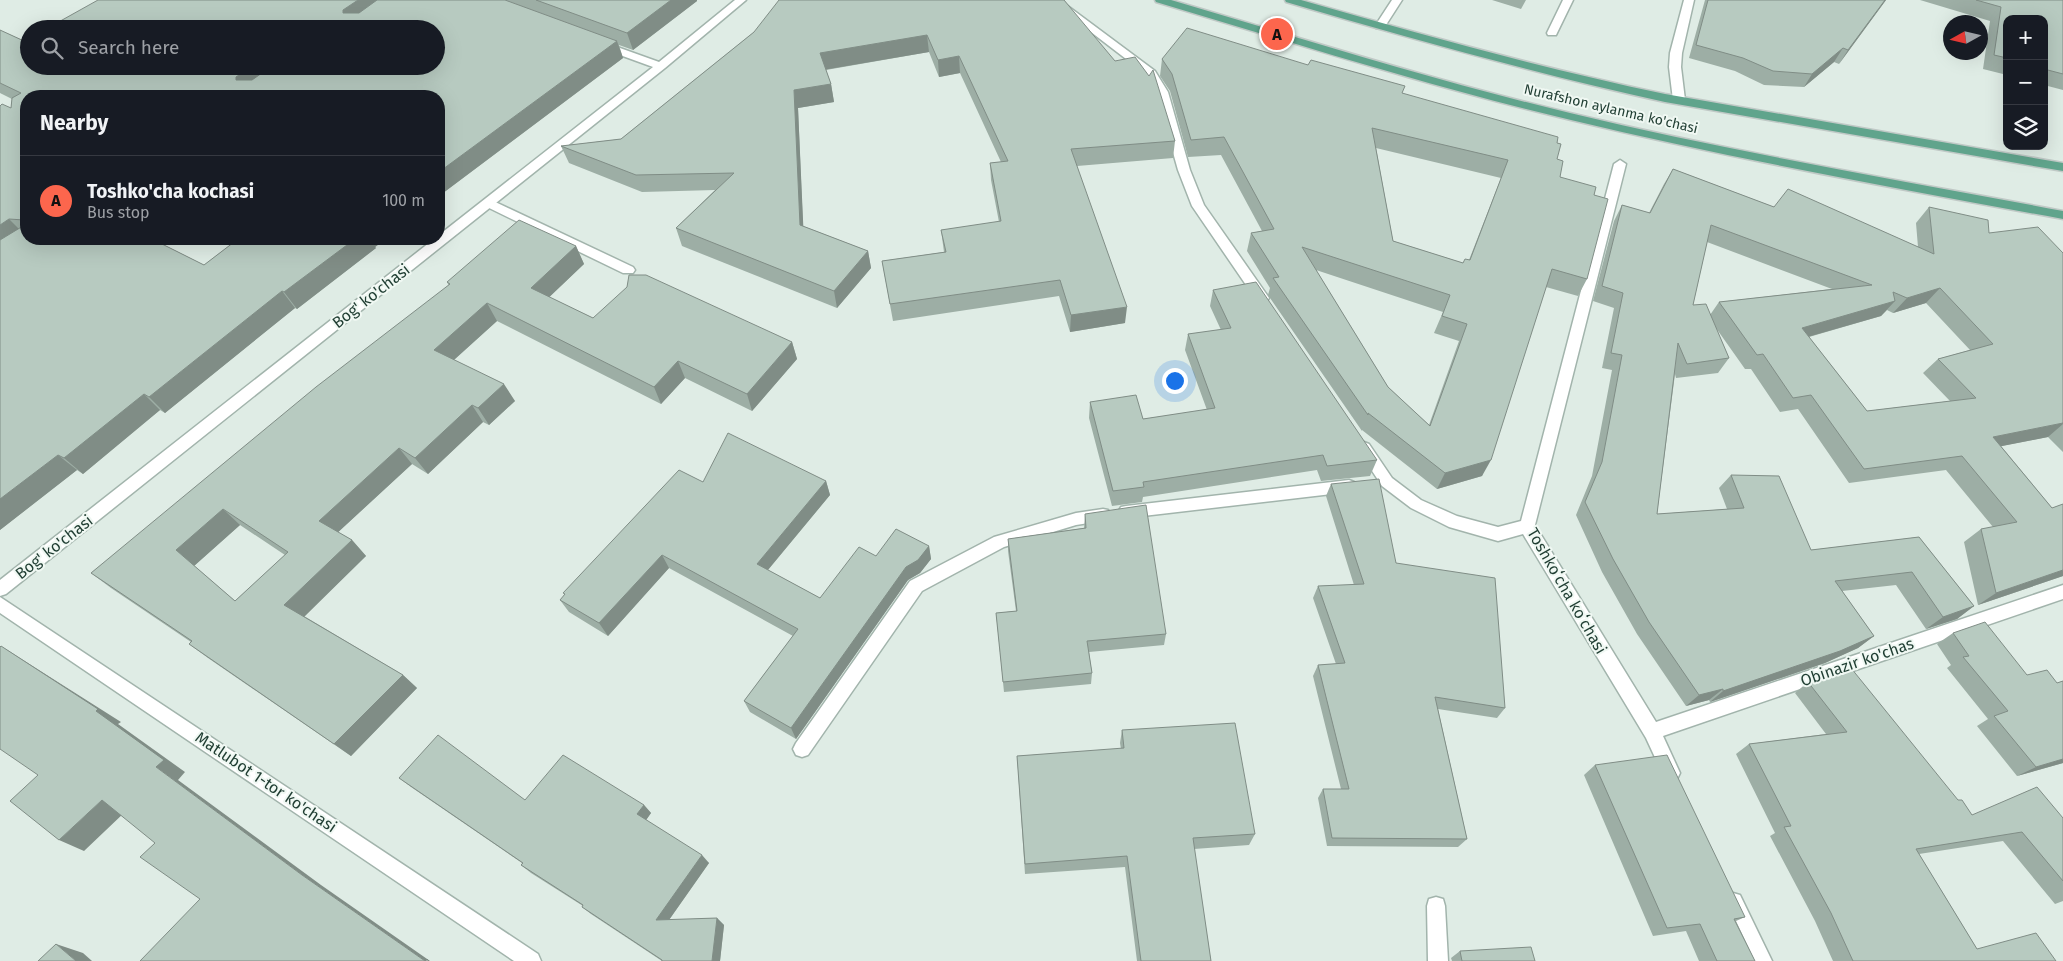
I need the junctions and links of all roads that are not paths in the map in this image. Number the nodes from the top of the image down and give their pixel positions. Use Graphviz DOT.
graph roads {
  1 [pos="741,0"];
  2 [pos="1160,0"];
  3 [pos="1290,0"];
  4 [pos="1397,0"];
  5 [pos="1568,0"];
  6 [pos="1690,0"];
  7 [pos="1058,1"];
  8 [pos="1380,26"];
  9 [pos="1552,33"];
  10 [pos="589,40"];
  11 [pos="661,66"];
  12 [pos="1680,100"];
  13 [pos="1620,164"];
  14 [pos="2063,167"];
  15 [pos="489,202"];
  16 [pos="2063,215"];
  17 [pos="445,237"];
  18 [pos="435,245"];
  19 [pos="628,270"];
  20 [pos="1268,306"];
  21 [pos="1354,434"];
  22 [pos="1387,482"];
  23 [pos="1527,526"];
  24 [pos="0,589"];
  25 [pos="2063,592"];
  26 [pos="0,604"];
  27 [pos="1652,732"];
  28 [pos="802,750"];
  29 [pos="1677,785"];
  30 [pos="1728,891"];
  31 [pos="1436,906"];
  32 [pos="531,961"];
  33 [pos="1438,961"];
  34 [pos="1762,961"];
  1 -- 11 [label="street, Bog' ko'chasi"];
  2 -- 16 [label="main road, Nurafshon aylanma ko'chasi"];
  3 -- 8 [label="main road, Nurafshon aylanma ko'chasi"];
  4 -- 8 [label="street"];
  5 -- 9 [label="street"];
  6 -- 12 [label="street"];
  7 -- 20 [label="street"];
  8 -- 12 [label="main road, Nurafshon aylanma ko'chasi"];
  10 -- 11 [label="street"];
  11 -- 15 [label="street, Bog' ko'chasi"];
  12 -- 14 [label="main road, Nurafshon aylanma ko'chasi"];
  13 -- 23 [label="street, Toshkoʻcha koʻchasi"];
  15 -- 17 [label="street, Bog' ko'chasi"];
  15 -- 19 [label="street"];
  18 -- 24 [label="street, Bog' ko'chasi"];
  21 -- 22 [label="street"];
  22 -- 23 [label="street"];
  22 -- 28 [label="street"];
  23 -- 27 [label="street, Toshkoʻcha koʻchasi"];
  25 -- 27 [label="street, Obinazir ko'chas"];
  26 -- 32 [label="street, Matlubot 1-tor ko'chasi"];
  27 -- 29 [label="street, Toshkoʻcha koʻchasi"];
  30 -- 34 [label="street"];
  31 -- 33 [label="street"];
}
